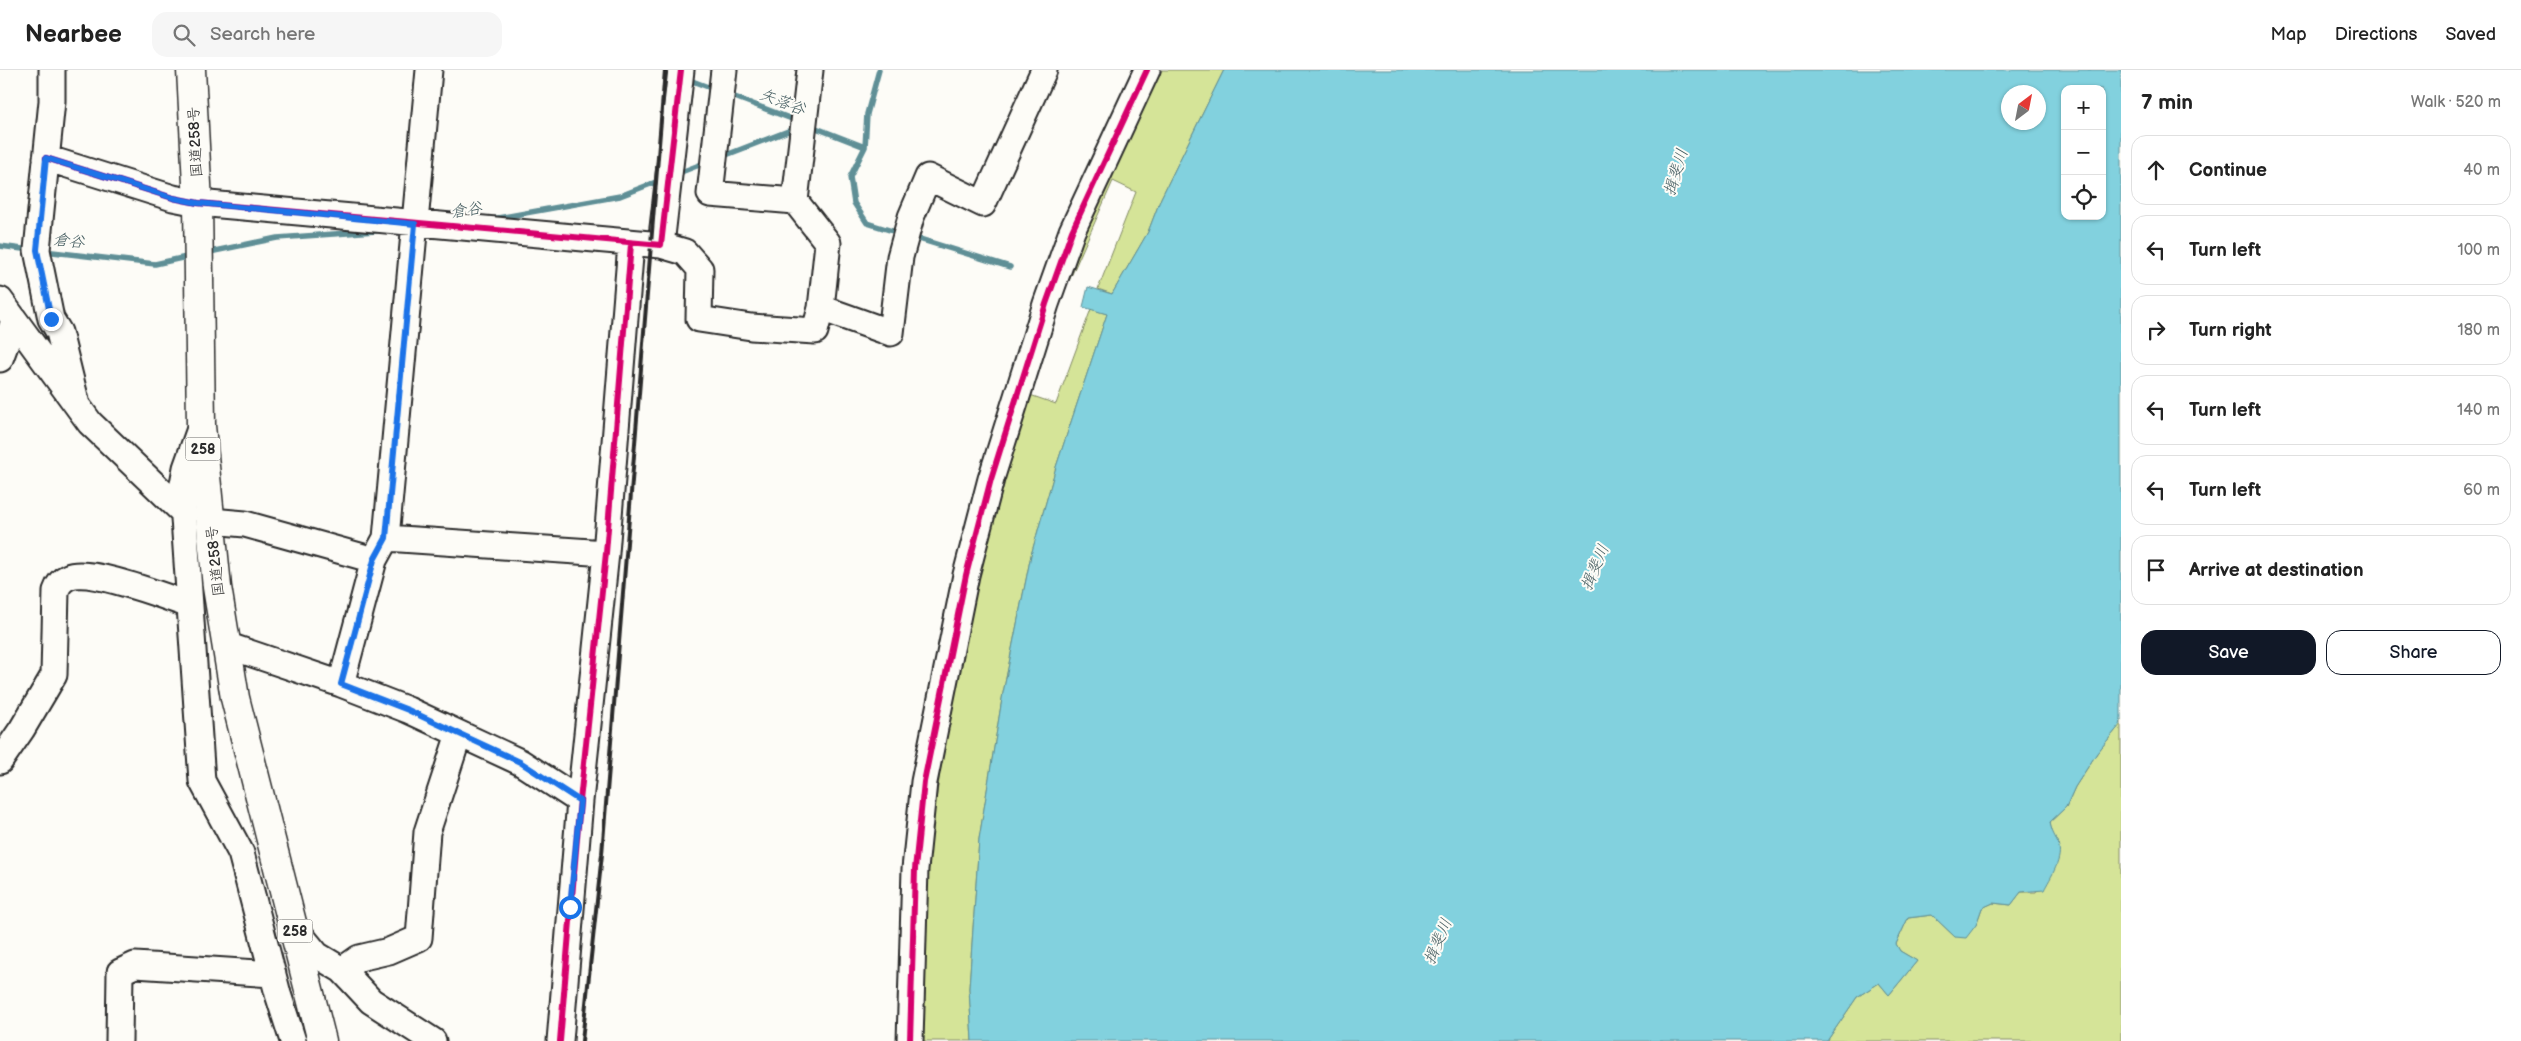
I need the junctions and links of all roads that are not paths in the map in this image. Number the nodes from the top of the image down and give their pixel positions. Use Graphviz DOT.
graph roads {
  1 [pos="52,70"];
  2 [pos="192,70"];
  3 [pos="429,70"];
  4 [pos="724,70"];
  5 [pos="810,70"];
  6 [pos="1044,70"];
  7 [pos="1148,70"];
  8 [pos="680,79"];
  9 [pos="46,158"];
  10 [pos="795,201"];
  11 [pos="198,203"];
  12 [pos="415,224"];
  13 [pos="631,244"];
  14 [pos="661,245"];
  15 [pos="0,300"];
  16 [pos="821,308"];
  17 [pos="14,321"];
  18 [pos="0,359"];
  19 [pos="77,405"];
  20 [pos="201,426"];
  21 [pos="184,513"];
  22 [pos="210,521"];
  23 [pos="386,538"];
  24 [pos="606,553"];
  25 [pos="374,560"];
  26 [pos="190,605"];
  27 [pos="226,645"];
  28 [pos="341,684"];
  29 [pos="458,734"];
  30 [pos="0,761"];
  31 [pos="580,801"];
  32 [pos="294,927"];
  33 [pos="342,970"];
  34 [pos="273,974"];
  35 [pos="403,1031"];
  36 [pos="119,1041"];
  37 [pos="293,1041"];
  38 [pos="322,1041"];
  39 [pos="433,1041"];
  40 [pos="560,1041"];
  41 [pos="910,1041"];
  1 -- 9 [label="street"];
  2 -- 11 [label="highway, 国道258号 / 258"];
  3 -- 12 [label="street"];
  4 -- 10 [label="street"];
  5 -- 10 [label="street"];
  6 -- 16 [label="street"];
  7 -- 41 [label="street"];
  8 -- 14 [label="street"];
  9 -- 11 [label="street"];
  9 -- 19 [label="street"];
  10 -- 16 [label="street"];
  11 -- 12 [label="street"];
  11 -- 20 [label="highway, 国道258号 / 258"];
  12 -- 13 [label="street"];
  12 -- 23 [label="street"];
  13 -- 14 [label="street"];
  13 -- 24 [label="street"];
  14 -- 16 [label="street"];
  15 -- 17 [label="street"];
  17 -- 18 [label="street"];
  17 -- 19 [label="street"];
  19 -- 21 [label="street"];
  20 -- 21 [label="street"];
  20 -- 22 [label="highway, 国道258号 / 258"];
  21 -- 26 [label="street"];
  22 -- 25 [label="street"];
  22 -- 27 [label="highway, 国道258号 / 258"];
  23 -- 24 [label="street"];
  23 -- 25 [label="street"];
  24 -- 31 [label="street"];
  25 -- 28 [label="street"];
  26 -- 30 [label="street"];
  26 -- 34 [label="street"];
  27 -- 28 [label="street"];
  27 -- 32 [label="highway, 国道258号 / 258"];
  28 -- 29 [label="street"];
  29 -- 31 [label="street"];
  29 -- 33 [label="street"];
  31 -- 40 [label="street"];
  32 -- 33 [label="street"];
  32 -- 38 [label="highway, 国道258号 / 258"];
  33 -- 35 [label="street"];
  34 -- 36 [label="street"];
  34 -- 37 [label="street"];
  35 -- 39 [label="street"];
}
